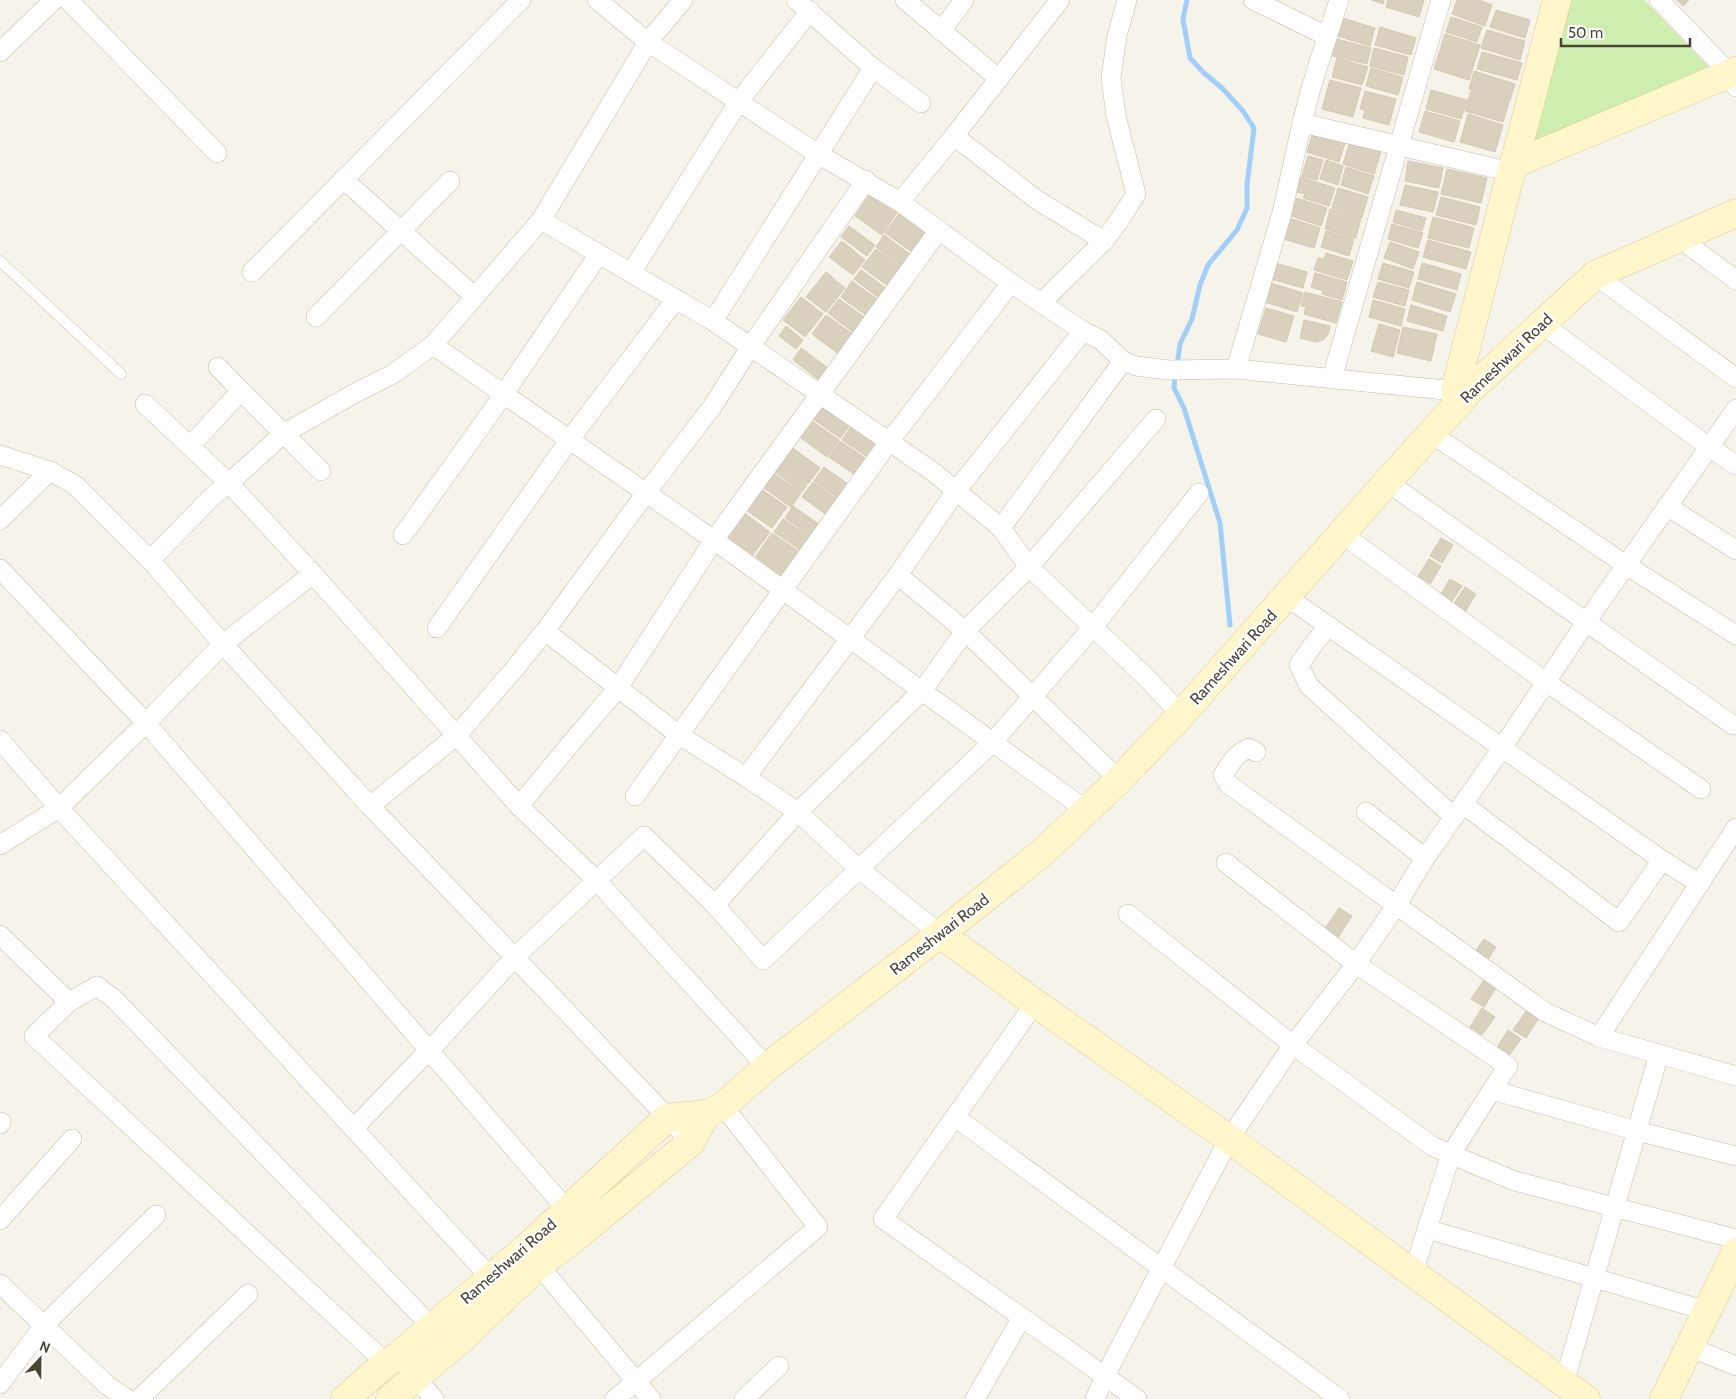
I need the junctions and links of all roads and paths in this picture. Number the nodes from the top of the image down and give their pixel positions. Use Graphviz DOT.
graph roads {
  1 [pos="54,0"];
  2 [pos="68,0"];
  3 [pos="521,0"];
  4 [pos="596,0"];
  5 [pos="684,0"];
  6 [pos="905,0"];
  7 [pos="964,0"];
  8 [pos="1060,0"];
  9 [pos="1127,0"];
  10 [pos="1253,0"];
  11 [pos="1339,0"];
  12 [pos="1441,0"];
  13 [pos="1557,0"];
  14 [pos="1659,0"];
  15 [pos="803,6"];
  16 [pos="941,31"];
  17 [pos="1327,36"];
  18 [pos="648,42"];
  19 [pos="0,52"];
  20 [pos="873,68"];
  21 [pos="1734,77"];
  22 [pos="999,79"];
  23 [pos="739,101"];
  24 [pos="922,103"];
  25 [pos="1302,123"];
  26 [pos="954,136"];
  27 [pos="1398,146"];
  28 [pos="217,153"];
  29 [pos="818,154"];
  30 [pos="1512,168"];
  31 [pos="343,179"];
  32 [pos="866,180"];
  33 [pos="450,181"];
  34 [pos="900,202"];
  35 [pos="1736,213"];
  36 [pos="541,220"];
  37 [pos="939,230"];
  38 [pos="401,231"];
  39 [pos="1679,238"];
  40 [pos="1104,241"];
  41 [pos="599,254"];
  42 [pos="0,261"];
  43 [pos="252,272"];
  44 [pos="631,273"];
  45 [pos="1595,275"];
  46 [pos="1736,280"];
  47 [pos="1011,283"];
  48 [pos="474,296"];
  49 [pos="676,299"];
  50 [pos="1041,303"];
  51 [pos="316,317"];
  52 [pos="713,321"];
  53 [pos="1542,324"];
  54 [pos="1083,331"];
  55 [pos="433,345"];
  56 [pos="751,346"];
  57 [pos="1123,361"];
  58 [pos="218,367"];
  59 [pos="1236,369"];
  60 [pos="121,374"];
  61 [pos="1332,378"];
  62 [pos="1736,378"];
  63 [pos="241,392"];
  64 [pos="819,393"];
  65 [pos="504,394"];
  66 [pos="1456,398"];
  67 [pos="145,404"];
  68 [pos="1736,409"];
  69 [pos="1156,419"];
  70 [pos="283,434"];
  71 [pos="1432,434"];
  72 [pos="570,439"];
  73 [pos="889,442"];
  74 [pos="190,446"];
  75 [pos="1709,447"];
  76 [pos="0,456"];
  77 [pos="1736,465"];
  78 [pos="50,470"];
  79 [pos="321,471"];
  80 [pos="1387,482"];
  81 [pos="229,483"];
  82 [pos="956,491"];
  83 [pos="646,493"];
  84 [pos="1199,493"];
  85 [pos="1667,506"];
  86 [pos="0,520"];
  87 [pos="1001,528"];
  88 [pos="1342,534"];
  89 [pos="403,535"];
  90 [pos="714,540"];
  91 [pos="1736,550"];
  92 [pos="150,560"];
  93 [pos="1626,565"];
  94 [pos="1029,567"];
  95 [pos="0,569"];
  96 [pos="313,574"];
  97 [pos="898,575"];
  98 [pos="784,590"];
  99 [pos="1287,597"];
  100 [pos="1586,622"];
  101 [pos="1329,626"];
  102 [pos="1093,627"];
  103 [pos="437,628"];
  104 [pos="545,631"];
  105 [pos="965,631"];
  106 [pos="1736,635"];
  107 [pos="849,638"];
  108 [pos="223,644"];
  109 [pos="1546,682"];
  110 [pos="618,688"];
  111 [pos="922,691"];
  112 [pos="1033,697"];
  113 [pos="1181,715"];
  114 [pos="146,723"];
  115 [pos="1733,725"];
  116 [pos="679,735"];
  117 [pos="456,736"];
  118 [pos="0,740"];
  119 [pos="993,742"];
  120 [pos="1502,748"];
  121 [pos="1256,752"];
  122 [pos="746,776"];
  123 [pos="1119,780"];
  124 [pos="1701,789"];
  125 [pos="635,796"];
  126 [pos="370,806"];
  127 [pos="519,806"];
  128 [pos="59,808"];
  129 [pos="1086,810"];
  130 [pos="1459,810"];
  131 [pos="798,812"];
  132 [pos="1366,812"];
  133 [pos="1736,828"];
  134 [pos="0,845"];
  135 [pos="1425,858"];
  136 [pos="1662,860"];
  137 [pos="1226,863"];
  138 [pos="859,869"];
  139 [pos="596,880"];
  140 [pos="1700,884"];
  141 [pos="715,905"];
  142 [pos="1396,906"];
  143 [pos="1128,914"];
  144 [pos="940,934"];
  145 [pos="0,935"];
  146 [pos="515,957"];
  147 [pos="1356,964"];
  148 [pos="69,1002"];
  149 [pos="1035,1003"];
  150 [pos="1599,1037"];
  151 [pos="1293,1044"];
  152 [pos="429,1050"];
  153 [pos="1659,1054"];
  154 [pos="767,1067"];
  155 [pos="1736,1075"];
  156 [pos="1492,1090"];
  157 [pos="715,1110"];
  158 [pos="667,1118"];
  159 [pos="955,1118"];
  160 [pos="354,1128"];
  161 [pos="1637,1131"];
  162 [pos="72,1139"];
  163 [pos="1229,1139"];
  164 [pos="691,1142"];
  165 [pos="1451,1154"];
  166 [pos="1736,1156"];
  167 [pos="1615,1207"];
  168 [pos="567,1210"];
  169 [pos="156,1215"];
  170 [pos="0,1220"];
  171 [pos="1427,1229"];
  172 [pos="1736,1239"];
  173 [pos="1736,1252"];
  174 [pos="532,1257"];
  175 [pos="1161,1268"];
  176 [pos="1413,1273"];
  177 [pos="490,1277"];
  178 [pos="1594,1279"];
  179 [pos="0,1284"];
  180 [pos="248,1294"];
  181 [pos="1707,1310"];
  182 [pos="1022,1317"];
  183 [pos="44,1325"];
  184 [pos="432,1327"];
  185 [pos="1690,1347"];
  186 [pos="392,1360"];
  187 [pos="779,1366"];
  188 [pos="1736,1366"];
  189 [pos="1105,1376"];
  190 [pos="416,1378"];
  191 [pos="636,1381"];
  192 [pos="1564,1383"];
  193 [pos="0,1384"];
  194 [pos="127,1399"];
  195 [pos="139,1399"];
  196 [pos="345,1399"];
  197 [pos="390,1399"];
  198 [pos="434,1399"];
  199 [pos="615,1399"];
  200 [pos="651,1399"];
  201 [pos="744,1399"];
  202 [pos="975,1399"];
  203 [pos="1095,1399"];
  204 [pos="1138,1399"];
  205 [pos="1340,1399"];
  206 [pos="1586,1399"];
  207 [pos="1664,1399"];
  1 -- 19 [label="street"];
  2 -- 28 [label="street"];
  3 -- 31 [label="street"];
  4 -- 18 [label="street"];
  5 -- 18 [label="street"];
  6 -- 16 [label="street"];
  7 -- 16 [label="street"];
  8 -- 22 [label="street"];
  9 -- 40 [label="street"];
  10 -- 17 [label="street"];
  11 -- 17 [label="street"];
  12 -- 27 [label="street"];
  13 -- 30 [label="main road"];
  14 -- 21 [label="street"];
  15 -- 20 [label="street"];
  15 -- 23 [label="street"];
  16 -- 22 [label="street"];
  17 -- 25 [label="street"];
  18 -- 23 [label="street"];
  18 -- 36 [label="street"];
  20 -- 24 [label="street"];
  20 -- 29 [label="street"];
  21 -- 30 [label="main road"];
  22 -- 26 [label="street"];
  23 -- 29 [label="street"];
  23 -- 44 [label="street"];
  25 -- 27 [label="street"];
  25 -- 59 [label="street"];
  26 -- 34 [label="street"];
  26 -- 40 [label="street"];
  27 -- 30 [label="street"];
  27 -- 61 [label="street"];
  29 -- 32 [label="street"];
  29 -- 52 [label="street"];
  30 -- 66 [label="main road"];
  31 -- 38 [label="street"];
  31 -- 43 [label="street"];
  32 -- 34 [label="street"];
  32 -- 56 [label="street"];
  33 -- 38 [label="street"];
  34 -- 37 [label="street"];
  35 -- 39 [label="main road, Rameshwari Road"];
  36 -- 41 [label="street"];
  36 -- 48 [label="street"];
  37 -- 47 [label="street"];
  37 -- 64 [label="street"];
  38 -- 48 [label="street"];
  38 -- 51 [label="street"];
  39 -- 45 [label="main road, Rameshwari Road"];
  39 -- 46 [label="street"];
  40 -- 50 [label="street"];
  41 -- 44 [label="street"];
  41 -- 65 [label="street"];
  42 -- 60 [label="lane"];
  44 -- 49 [label="street"];
  45 -- 53 [label="main road, Rameshwari Road"];
  45 -- 62 [label="street"];
  47 -- 50 [label="street"];
  47 -- 73 [label="street"];
  48 -- 55 [label="street"];
  49 -- 52 [label="street"];
  49 -- 72 [label="street"];
  50 -- 54 [label="street"];
  52 -- 56 [label="street"];
  53 -- 66 [label="main road, Rameshwari Road"];
  53 -- 75 [label="street"];
  54 -- 57 [label="street"];
  54 -- 82 [label="street"];
  55 -- 65 [label="street"];
  55 -- 70 [label="street"];
  56 -- 64 [label="street"];
  56 -- 83 [label="street"];
  57 -- 59 [label="street"];
  57 -- 87 [label="street"];
  58 -- 63 [label="street"];
  59 -- 61 [label="street"];
  61 -- 66 [label="street"];
  63 -- 70 [label="street"];
  63 -- 74 [label="street"];
  64 -- 73 [label="street"];
  64 -- 90 [label="street"];
  65 -- 72 [label="street"];
  65 -- 89 [label="street"];
  66 -- 71 [label="main road, Rameshwari Road"];
  67 -- 74 [label="street"];
  68 -- 75 [label="street"];
  69 -- 94 [label="street"];
  70 -- 79 [label="street"];
  70 -- 81 [label="street"];
  71 -- 80 [label="main road, Rameshwari Road"];
  71 -- 93 [label="street"];
  72 -- 83 [label="street"];
  72 -- 103 [label="street"];
  73 -- 82 [label="street"];
  73 -- 98 [label="street"];
  74 -- 81 [label="street"];
  75 -- 77 [label="street"];
  75 -- 85 [label="street"];
  76 -- 78 [label="street"];
  78 -- 86 [label="street"];
  78 -- 92 [label="street"];
  80 -- 88 [label="main road, Rameshwari Road"];
  80 -- 100 [label="street"];
  81 -- 92 [label="street"];
  81 -- 96 [label="street"];
  82 -- 87 [label="street"];
  82 -- 97 [label="street"];
  83 -- 90 [label="street"];
  83 -- 104 [label="street"];
  84 -- 102 [label="street"];
  85 -- 91 [label="street"];
  85 -- 93 [label="street"];
  87 -- 94 [label="street"];
  88 -- 99 [label="main road, Rameshwari Road"];
  88 -- 109 [label="street"];
  90 -- 98 [label="street"];
  90 -- 110 [label="street"];
  92 -- 108 [label="street"];
  93 -- 100 [label="street"];
  93 -- 106 [label="street"];
  94 -- 102 [label="street"];
  94 -- 105 [label="street"];
  95 -- 114 [label="street"];
  96 -- 108 [label="street"];
  96 -- 117 [label="street"];
  97 -- 105 [label="street"];
  97 -- 107 [label="street"];
  98 -- 107 [label="street"];
  98 -- 116 [label="street"];
  99 -- 101 [label="street"];
  99 -- 113 [label="main road, Rameshwari Road"];
  100 -- 109 [label="street"];
  100 -- 115 [label="street"];
  101 -- 120 [label="street"];
  101 -- 130 [label="street"];
  102 -- 112 [label="street"];
  102 -- 113 [label="street"];
  104 -- 110 [label="street"];
  104 -- 117 [label="street"];
  105 -- 111 [label="street"];
  105 -- 112 [label="street"];
  107 -- 111 [label="street"];
  107 -- 122 [label="street"];
  108 -- 114 [label="street"];
  108 -- 126 [label="street"];
  109 -- 120 [label="street"];
  109 -- 124 [label="street"];
  110 -- 116 [label="street"];
  110 -- 127 [label="street"];
  111 -- 119 [label="street"];
  111 -- 131 [label="street"];
  112 -- 119 [label="street"];
  112 -- 123 [label="street"];
  113 -- 123 [label="main road, Rameshwari Road"];
  114 -- 128 [label="street"];
  114 -- 152 [label="street"];
  116 -- 122 [label="street"];
  116 -- 125 [label="street"];
  117 -- 126 [label="street"];
  117 -- 127 [label="street"];
  118 -- 128 [label="street"];
  119 -- 129 [label="street"];
  119 -- 138 [label="street"];
  120 -- 130 [label="street"];
  120 -- 136 [label="street"];
  121 -- 142 [label="street"];
  122 -- 131 [label="street"];
  123 -- 129 [label="main road, Rameshwari Road"];
  126 -- 146 [label="street"];
  127 -- 139 [label="street"];
  128 -- 134 [label="street"];
  128 -- 160 [label="street"];
  129 -- 144 [label="main road, Rameshwari Road"];
  130 -- 135 [label="street"];
  130 -- 136 [label="street"];
  131 -- 138 [label="street"];
  131 -- 141 [label="street"];
  132 -- 135 [label="street"];
  133 -- 140 [label="street"];
  135 -- 142 [label="street"];
  136 -- 140 [label="street"];
  137 -- 147 [label="street"];
  138 -- 141 [label="street"];
  138 -- 144 [label="street"];
  139 -- 141 [label="street"];
  139 -- 146 [label="street"];
  139 -- 154 [label="street"];
  140 -- 150 [label="street"];
  142 -- 147 [label="street"];
  142 -- 150 [label="street"];
  143 -- 151 [label="street"];
  144 -- 149 [label="main road"];
  144 -- 154 [label="main road, Rameshwari Road"];
  145 -- 148 [label="street"];
  146 -- 152 [label="street"];
  146 -- 158 [label="street"];
  147 -- 151 [label="street"];
  147 -- 156 [label="street"];
  148 -- 184 [label="street"];
  148 -- 186 [label="street"];
  149 -- 159 [label="street"];
  149 -- 163 [label="main road"];
  150 -- 153 [label="street"];
  151 -- 163 [label="street"];
  151 -- 165 [label="street"];
  152 -- 160 [label="street"];
  152 -- 168 [label="street"];
  153 -- 155 [label="street"];
  153 -- 161 [label="street"];
  154 -- 157 [label="main road, Rameshwari Road"];
  156 -- 161 [label="street"];
  156 -- 165 [label="street"];
  157 -- 158 [label="main road"];
  157 -- 164 [label="main road"];
  157 -- 191 [label="street"];
  158 -- 164 [label="street"];
  158 -- 168 [label="main road, Rameshwari Road"];
  159 -- 175 [label="street"];
  159 -- 182 [label="street"];
  160 -- 177 [label="street"];
  161 -- 166 [label="street"];
  161 -- 167 [label="street"];
  162 -- 170 [label="street"];
  163 -- 175 [label="street"];
  163 -- 176 [label="main road"];
  164 -- 174 [label="main road"];
  165 -- 167 [label="street"];
  165 -- 171 [label="street"];
  167 -- 172 [label="street"];
  167 -- 178 [label="street"];
  168 -- 174 [label="main road, Rameshwari Road"];
  169 -- 183 [label="street"];
  171 -- 176 [label="street"];
  171 -- 178 [label="street"];
  173 -- 181 [label="main road"];
  174 -- 177 [label="main road, Rameshwari Road"];
  174 -- 190 [label="main road"];
  174 -- 191 [label="street"];
  175 -- 189 [label="street"];
  175 -- 205 [label="street"];
  176 -- 192 [label="main road"];
  177 -- 184 [label="main road, Rameshwari Road"];
  178 -- 181 [label="street"];
  178 -- 192 [label="street"];
  179 -- 183 [label="street"];
  180 -- 195 [label="street"];
  181 -- 185 [label="main road"];
  182 -- 189 [label="street"];
  182 -- 202 [label="street"];
  183 -- 193 [label="street"];
  183 -- 194 [label="street"];
  184 -- 186 [label="main road, Rameshwari Road"];
  185 -- 188 [label="street"];
  185 -- 207 [label="main road"];
  186 -- 190 [label="street"];
  186 -- 196 [label="main road, Rameshwari Road"];
  187 -- 201 [label="street"];
  189 -- 203 [label="street"];
  189 -- 204 [label="street"];
  190 -- 197 [label="main road"];
  190 -- 198 [label="street"];
  191 -- 199 [label="street"];
  191 -- 200 [label="street"];
  192 -- 206 [label="main road"];
}
